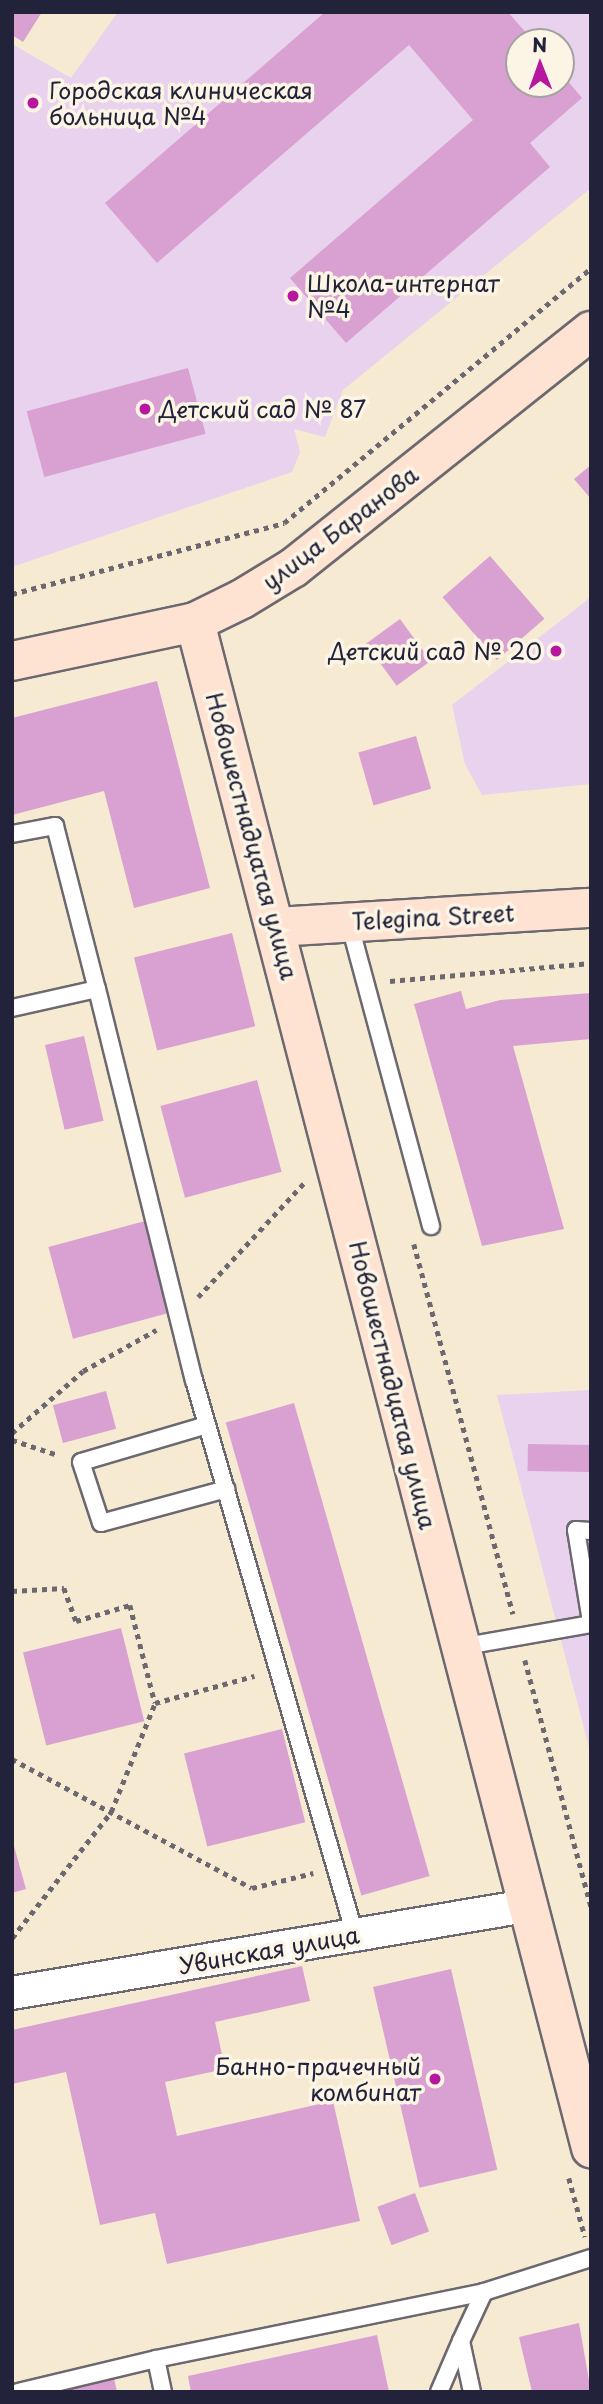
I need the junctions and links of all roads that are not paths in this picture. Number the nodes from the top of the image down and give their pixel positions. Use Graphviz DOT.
graph roads {
  1 [pos="591,331"];
  2 [pos="195,621"];
  3 [pos="12,661"];
  4 [pos="12,834"];
  5 [pos="591,908"];
  6 [pos="349,922"];
  7 [pos="276,927"];
  8 [pos="97,989"];
  9 [pos="12,1008"];
  10 [pos="431,1226"];
  11 [pos="207,1425"];
  12 [pos="226,1489"];
  13 [pos="591,1531"];
  14 [pos="591,1623"];
  15 [pos="460,1647"];
  16 [pos="526,1906"];
  17 [pos="355,1935"];
  18 [pos="12,1993"];
  19 [pos="578,2156"];
  20 [pos="591,2258"];
  21 [pos="484,2292"];
  22 [pos="461,2341"];
  23 [pos="156,2359"];
  24 [pos="22,2391"];
  25 [pos="163,2392"];
  26 [pos="439,2392"];
  27 [pos="472,2392"];
  1 -- 2 [label="street, улица Баранова"];
  2 -- 3 [label="street, улица Баранова"];
  2 -- 7 [label="street, Новошестнадцатая улица"];
  4 -- 8 [label="lane"];
  5 -- 6 [label="street, Telegina Street"];
  6 -- 7 [label="street, Telegina Street"];
  6 -- 10 [label="lane"];
  7 -- 15 [label="street, Новошестнадцатая улица"];
  8 -- 9 [label="lane"];
  8 -- 11 [label="lane"];
  11 -- 12 [label="lane"];
  11 -- 12 [label="lane"];
  12 -- 17 [label="lane"];
  13 -- 14 [label="lane"];
  14 -- 15 [label="lane"];
  15 -- 16 [label="street, Новошестнадцатая улица"];
  16 -- 17 [label="street, Увинская улица"];
  16 -- 19 [label="street, Новошестнадцатая улица"];
  17 -- 18 [label="street, Увинская улица"];
  20 -- 21 [label="lane"];
  21 -- 22 [label="lane"];
  21 -- 23 [label="lane"];
  22 -- 26 [label="lane"];
  22 -- 27 [label="lane"];
  23 -- 24 [label="lane"];
  23 -- 25 [label="lane"];
}
